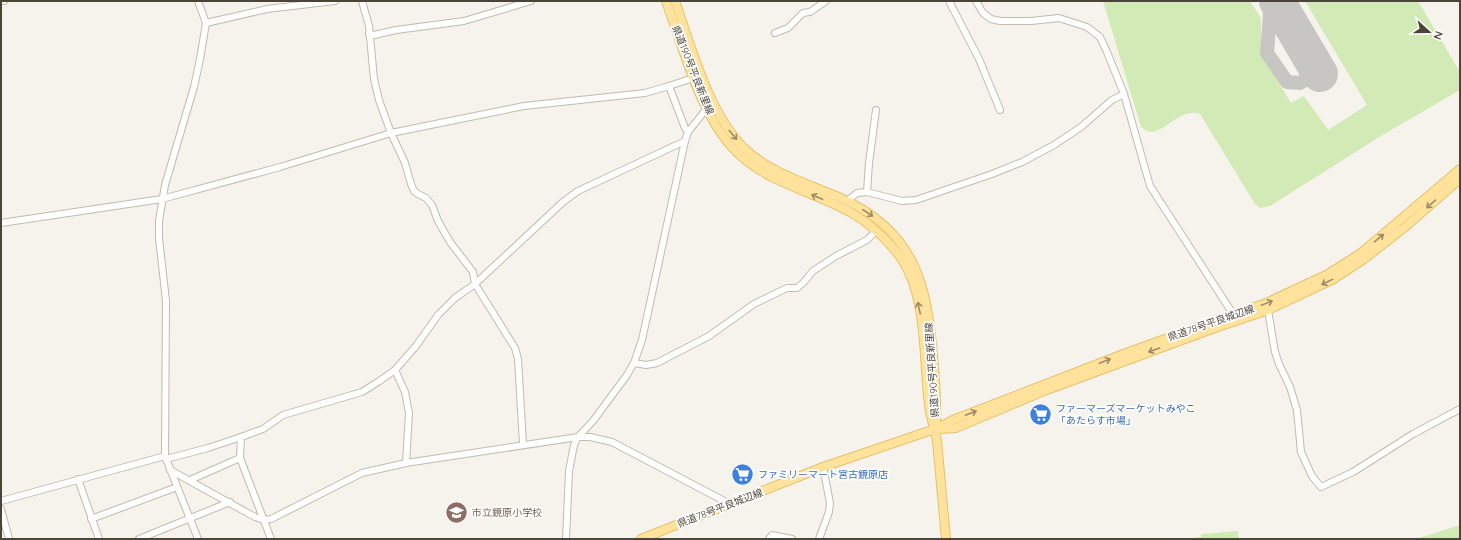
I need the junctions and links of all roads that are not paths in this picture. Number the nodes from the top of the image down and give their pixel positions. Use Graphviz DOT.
graph roads {
  1 [pos="198,1"];
  2 [pos="335,1"];
  3 [pos="362,1"];
  4 [pos="531,1"];
  5 [pos="666,1"];
  6 [pos="675,1"];
  7 [pos="826,1"];
  8 [pos="949,1"];
  9 [pos="976,1"];
  10 [pos="206,23"];
  11 [pos="775,33"];
  12 [pos="370,34"];
  13 [pos="693,78"];
  14 [pos="669,86"];
  15 [pos="1124,94"];
  16 [pos="709,105"];
  17 [pos="876,110"];
  18 [pos="1000,110"];
  19 [pos="688,132"];
  20 [pos="391,133"];
  21 [pos="685,141"];
  22 [pos="1460,169"];
  23 [pos="1460,178"];
  24 [pos="867,192"];
  25 [pos="162,199"];
  26 [pos="847,201"];
  27 [pos="1,223"];
  28 [pos="876,231"];
  29 [pos="476,284"];
  30 [pos="1268,310"];
  31 [pos="1233,314"];
  32 [pos="634,363"];
  33 [pos="395,370"];
  34 [pos="1460,409"];
  35 [pos="935,429"];
  36 [pos="578,437"];
  37 [pos="240,438"];
  38 [pos="523,444"];
  39 [pos="166,458"];
  40 [pos="240,458"];
  41 [pos="406,462"];
  42 [pos="823,468"];
  43 [pos="170,470"];
  44 [pos="78,479"];
  45 [pos="190,480"];
  46 [pos="177,487"];
  47 [pos="1,501"];
  48 [pos="230,502"];
  49 [pos="730,504"];
  50 [pos="1,509"];
  51 [pos="190,518"];
  52 [pos="91,519"];
  53 [pos="264,520"];
  54 [pos="9,539"];
  55 [pos="99,539"];
  56 [pos="139,539"];
  57 [pos="198,539"];
  58 [pos="271,539"];
  59 [pos="566,539"];
  60 [pos="641,539"];
  61 [pos="768,539"];
  62 [pos="792,539"];
  63 [pos="819,539"];
  64 [pos="946,539"];
  1 -- 10 [label="street"];
  2 -- 10 [label="street"];
  3 -- 12 [label="street"];
  4 -- 12 [label="street"];
  5 -- 13 [label="main road, 県道190号平良新里線"];
  6 -- 16 [label="main road, 県道190号平良新里線"];
  7 -- 11 [label="street"];
  8 -- 18 [label="street"];
  9 -- 15 [label="street"];
  10 -- 25 [label="street"];
  12 -- 20 [label="street"];
  13 -- 14 [label="street"];
  13 -- 16 [label="main road, 県道190号平良新里線"];
  14 -- 19 [label="street"];
  14 -- 20 [label="street"];
  15 -- 24 [label="street"];
  15 -- 31 [label="street"];
  16 -- 19 [label="street"];
  16 -- 26 [label="main road, 県道190号平良新里線, one-way"];
  28 -- 16 [label="main road, 県道190号平良新里線, one-way"];
  17 -- 24 [label="street"];
  19 -- 21 [label="street"];
  20 -- 25 [label="street"];
  20 -- 29 [label="street"];
  21 -- 29 [label="street"];
  21 -- 32 [label="street"];
  31 -- 22 [label="main road, 県道78号平良城辺線, one-way"];
  23 -- 30 [label="main road, 県道78号平良城辺線, one-way"];
  24 -- 26 [label="street"];
  25 -- 27 [label="street"];
  25 -- 39 [label="street"];
  26 -- 35 [label="main road, 県道190号平良新里線, one-way"];
  28 -- 32 [label="street"];
  35 -- 28 [label="main road, 県道190号平良新里線, one-way"];
  29 -- 33 [label="street"];
  29 -- 38 [label="street"];
  30 -- 34 [label="street"];
  30 -- 35 [label="main road, 県道78号平良城辺線, one-way"];
  35 -- 31 [label="main road, 県道78号平良城辺線, one-way"];
  32 -- 36 [label="street"];
  33 -- 37 [label="street"];
  33 -- 41 [label="street"];
  35 -- 42 [label="main road, 県道78号平良城辺線"];
  35 -- 64 [label="main road"];
  36 -- 38 [label="street"];
  36 -- 49 [label="street"];
  36 -- 59 [label="street"];
  37 -- 39 [label="street"];
  37 -- 40 [label="street"];
  38 -- 41 [label="street"];
  39 -- 43 [label="street"];
  39 -- 44 [label="street"];
  40 -- 45 [label="street"];
  40 -- 53 [label="street"];
  41 -- 53 [label="street"];
  42 -- 49 [label="main road, 県道78号平良城辺線"];
  42 -- 63 [label="street"];
  43 -- 45 [label="street"];
  43 -- 46 [label="street"];
  44 -- 47 [label="street"];
  44 -- 52 [label="street"];
  45 -- 48 [label="street"];
  46 -- 51 [label="street"];
  46 -- 52 [label="street"];
  48 -- 51 [label="street"];
  48 -- 53 [label="street"];
  49 -- 60 [label="main road, 県道78号平良城辺線"];
  50 -- 54 [label="street"];
  51 -- 56 [label="street"];
  51 -- 57 [label="street"];
  52 -- 55 [label="street"];
  53 -- 58 [label="street"];
  61 -- 62 [label="street"];
}
